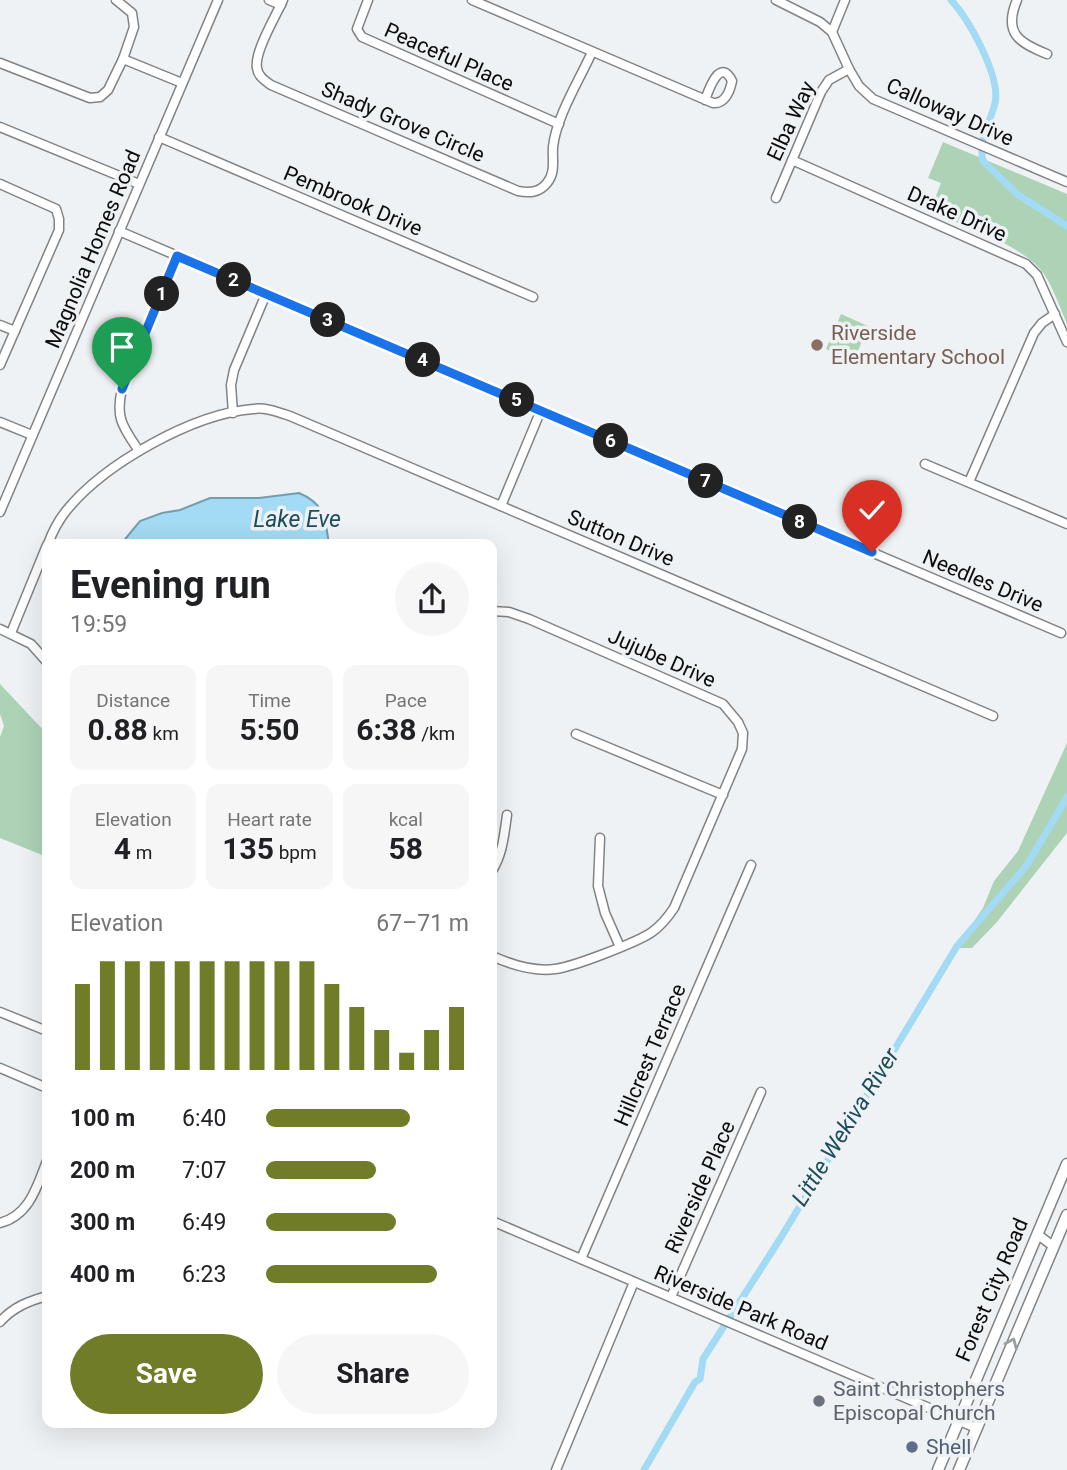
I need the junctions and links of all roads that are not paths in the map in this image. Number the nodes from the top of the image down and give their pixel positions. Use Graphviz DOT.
graph roads {
  1 [pos="116,0"];
  2 [pos="218,0"];
  3 [pos="269,0"];
  4 [pos="368,0"];
  5 [pos="471,0"];
  6 [pos="776,0"];
  7 [pos="845,0"];
  8 [pos="1017,0"];
  9 [pos="282,3"];
  10 [pos="832,32"];
  11 [pos="592,52"];
  12 [pos="1047,54"];
  13 [pos="123,59"];
  14 [pos="0,62"];
  15 [pos="849,69"];
  16 [pos="182,83"];
  17 [pos="705,100"];
  18 [pos="559,124"];
  19 [pos="0,127"];
  20 [pos="159,137"];
  21 [pos="792,160"];
  22 [pos="1067,182"];
  23 [pos="0,184"];
  24 [pos="139,184"];
  25 [pos="776,198"];
  26 [pos="119,231"];
  27 [pos="177,256"];
  28 [pos="267,294"];
  29 [pos="533,297"];
  30 [pos="1055,314"];
  31 [pos="0,326"];
  32 [pos="15,331"];
  33 [pos="1067,342"];
  34 [pos="0,365"];
  35 [pos="541,410"];
  36 [pos="233,413"];
  37 [pos="0,422"];
  38 [pos="32,435"];
  39 [pos="139,450"];
  40 [pos="925,464"];
  41 [pos="969,482"];
  42 [pos="501,506"];
  43 [pos="0,512"];
  44 [pos="1067,524"];
  45 [pos="51,539"];
  46 [pos="42,559"];
  47 [pos="497,611"];
  48 [pos="0,629"];
  49 [pos="10,633"];
  50 [pos="1061,633"];
  51 [pos="42,656"];
  52 [pos="993,716"];
  53 [pos="576,734"];
  54 [pos="723,795"];
  55 [pos="506,815"];
  56 [pos="600,838"];
  57 [pos="497,863"];
  58 [pos="751,865"];
  59 [pos="620,947"];
  60 [pos="497,958"];
  61 [pos="0,1012"];
  62 [pos="42,1029"];
  63 [pos="0,1069"];
  64 [pos="42,1086"];
  65 [pos="761,1093"];
  66 [pos="1067,1164"];
  67 [pos="42,1172"];
  68 [pos="1067,1214"];
  69 [pos="0,1223"];
  70 [pos="497,1223"];
  71 [pos="1037,1234"];
  72 [pos="1054,1246"];
  73 [pos="581,1259"];
  74 [pos="634,1282"];
  75 [pos="42,1297"];
  76 [pos="671,1297"];
  77 [pos="0,1322"];
  78 [pos="958,1420"];
  79 [pos="976,1428"];
  80 [pos="556,1470"];
  81 [pos="937,1470"];
  82 [pos="959,1470"];
  1 -- 13 [label="street"];
  2 -- 16 [label="street, Magnolia Homes Road"];
  3 -- 9 [label="street"];
  4 -- 18 [label="street, Peaceful Place"];
  5 -- 11 [label="street"];
  6 -- 10 [label="street"];
  7 -- 10 [label="street"];
  8 -- 12 [label="street"];
  9 -- 18 [label="street, Shady Grove Circle"];
  10 -- 15 [label="street, Calloway Drive"];
  11 -- 17 [label="street"];
  11 -- 18 [label="street"];
  13 -- 14 [label="street"];
  13 -- 16 [label="street"];
  15 -- 21 [label="street, Elba Way"];
  15 -- 22 [label="street, Calloway Drive"];
  16 -- 20 [label="street, Magnolia Homes Road"];
  19 -- 24 [label="street"];
  20 -- 24 [label="street, Magnolia Homes Road"];
  20 -- 29 [label="street, Pembrook Drive"];
  21 -- 25 [label="street, Elba Way"];
  21 -- 30 [label="street, Drake Drive"];
  23 -- 32 [label="street"];
  24 -- 26 [label="street, Magnolia Homes Road"];
  26 -- 27 [label="street, Needles Drive"];
  26 -- 38 [label="street, Magnolia Homes Road"];
  27 -- 28 [label="street, Needles Drive"];
  27 -- 39 [label="street"];
  28 -- 35 [label="street, Needles Drive"];
  28 -- 36 [label="street"];
  30 -- 33 [label="street, Drake Drive"];
  30 -- 41 [label="street"];
  31 -- 32 [label="street"];
  32 -- 34 [label="street"];
  35 -- 42 [label="street"];
  35 -- 50 [label="street, Needles Drive"];
  36 -- 39 [label="street, Sutton Drive"];
  36 -- 42 [label="street, Sutton Drive"];
  37 -- 38 [label="street"];
  38 -- 43 [label="street, Magnolia Homes Road"];
  39 -- 45 [label="street, Sutton Drive"];
  40 -- 41 [label="street"];
  41 -- 44 [label="street"];
  42 -- 52 [label="street, Sutton Drive"];
  46 -- 49 [label="street, Sutton Drive"];
  47 -- 54 [label="street, Jujube Drive"];
  48 -- 49 [label="street"];
  49 -- 51 [label="street"];
  53 -- 54 [label="street"];
  54 -- 59 [label="street"];
  55 -- 57 [label="street"];
  56 -- 59 [label="street"];
  58 -- 73 [label="street, Hillcrest Terrace"];
  59 -- 60 [label="street"];
  61 -- 62 [label="street"];
  63 -- 64 [label="street"];
  65 -- 76 [label="street, Riverside Place"];
  66 -- 71 [label="main road, Forest City Road"];
  67 -- 69 [label="street"];
  68 -- 72 [label="main road, Forest City Road"];
  70 -- 73 [label="street, Riverside Park Road"];
  71 -- 72 [label="street"];
  71 -- 78 [label="main road, Forest City Road"];
  79 -- 72 [label="main road, Forest City Road, one-way"];
  73 -- 74 [label="street, Riverside Park Road"];
  74 -- 76 [label="street, Riverside Park Road"];
  74 -- 80 [label="street"];
  75 -- 77 [label="street"];
  76 -- 78 [label="street, Riverside Park Road"];
  78 -- 79 [label="street, Riverside Park Road"];
  78 -- 81 [label="main road, Forest City Road"];
  79 -- 82 [label="main road, Forest City Road"];
}
